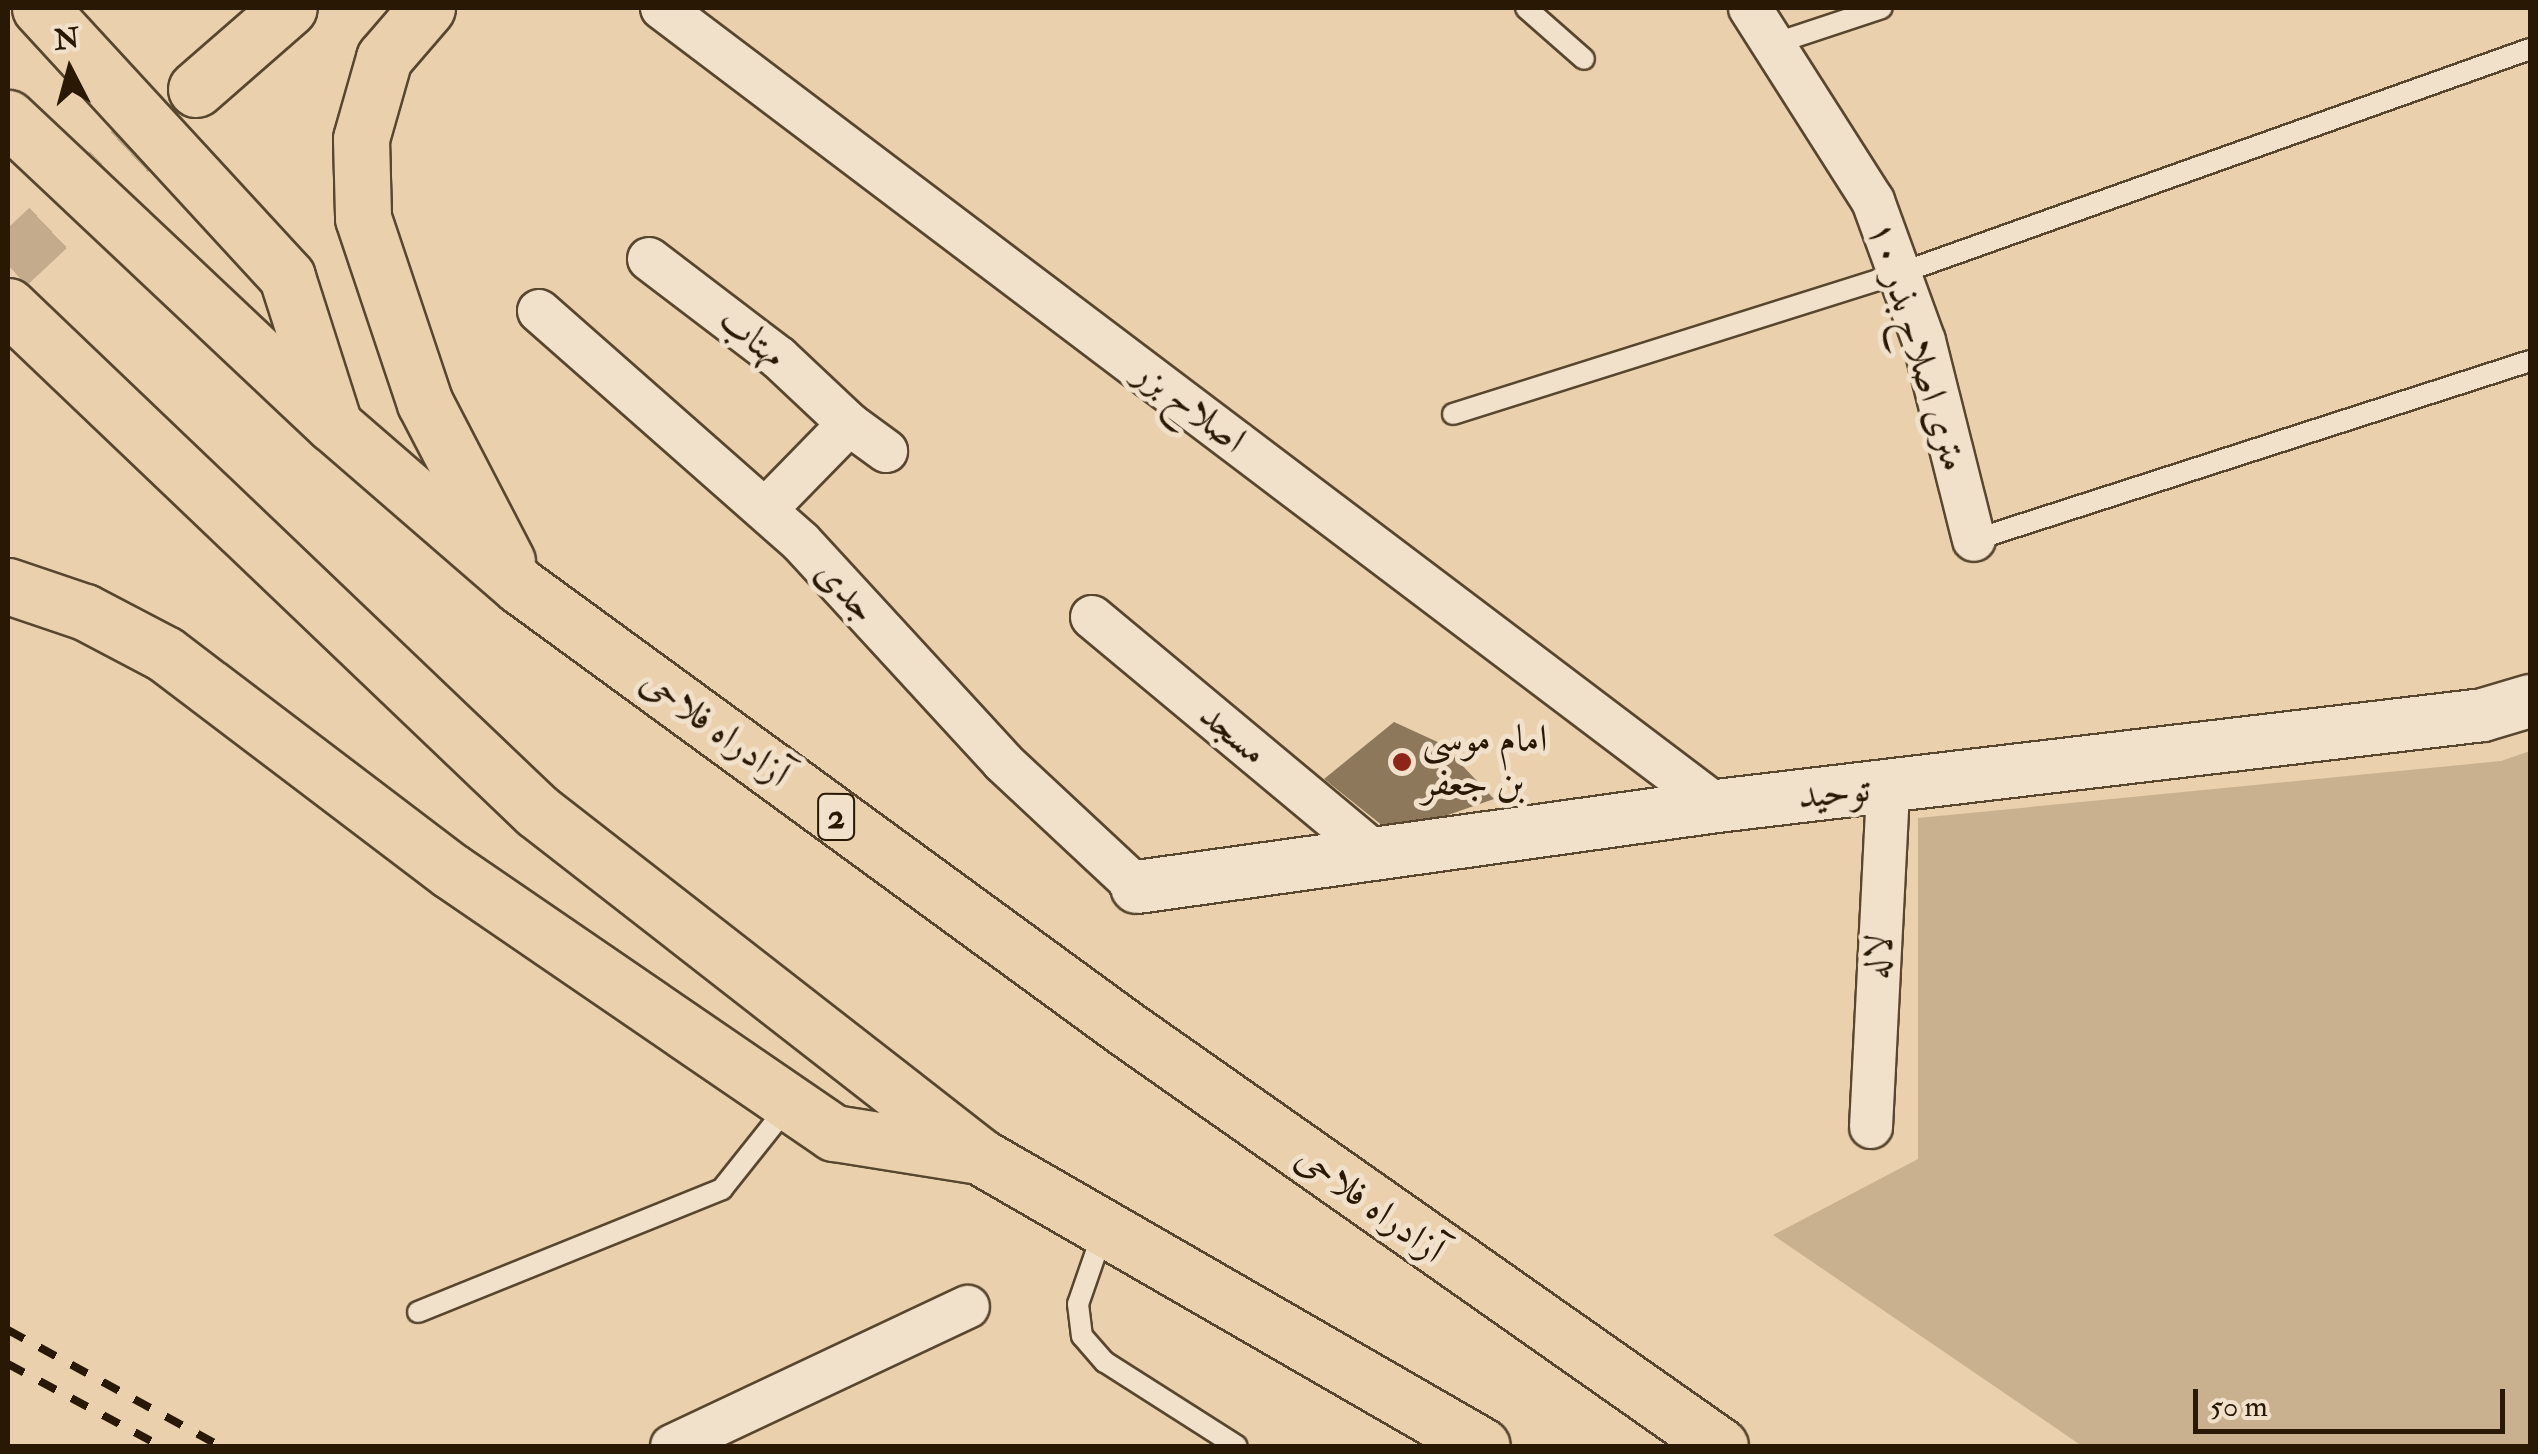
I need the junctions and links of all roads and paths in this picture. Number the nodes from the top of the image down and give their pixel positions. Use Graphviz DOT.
graph roads {
  1 [pos="40,8"];
  2 [pos="289,8"];
  3 [pos="427,8"];
  4 [pos="662,8"];
  5 [pos="1526,8"];
  6 [pos="1750,8"];
  7 [pos="1882,8"];
  8 [pos="1779,42"];
  9 [pos="2530,49"];
  10 [pos="1584,59"];
  11 [pos="196,90"];
  12 [pos="8,118"];
  13 [pos="649,259"];
  14 [pos="1895,275"];
  15 [pos="8,306"];
  16 [pos="538,311"];
  17 [pos="2530,360"];
  18 [pos="1453,414"];
  19 [pos="334,424"];
  20 [pos="849,424"];
  21 [pos="886,451"];
  22 [pos="766,509"];
  23 [pos="1974,540"];
  24 [pos="8,586"];
  25 [pos="520,586"];
  26 [pos="1092,617"];
  27 [pos="2530,701"];
  28 [pos="1888,787"];
  29 [pos="1717,806"];
  30 [pos="1373,850"];
  31 [pos="1137,886"];
  32 [pos="790,1105"];
  33 [pos="1871,1127"];
  34 [pos="982,1157"];
  35 [pos="1103,1232"];
  36 [pos="968,1306"];
  37 [pos="418,1312"];
  38 [pos="672,1446"];
  39 [pos="1237,1446"];
  40 [pos="1482,1446"];
  41 [pos="1720,1446"];
  1 -- 19 [label="main road"];
  2 -- 11 [label="main road"];
  3 -- 25 [label="main road"];
  4 -- 29 [label="street, اصلاح بزر"];
  5 -- 10 [label="lane"];
  6 -- 8 [label="street, ۱۰ متری اصلاح بذر"];
  7 -- 8 [label="lane"];
  8 -- 14 [label="street, ۱۰ متری اصلاح بذر"];
  9 -- 14 [label="lane"];
  12 -- 19 [label="main road, آزادراه فلاحی / 2"];
  13 -- 20 [label="street, مهتاب"];
  14 -- 18 [label="lane"];
  14 -- 23 [label="street, ۱۰ متری اصلاح بذر"];
  15 -- 34 [label="main road"];
  16 -- 22 [label="street, جدی"];
  17 -- 23 [label="lane"];
  19 -- 25 [label="main road, آزادراه فلاحی / 2"];
  20 -- 21 [label="street, مهتاب"];
  20 -- 22 [label="street"];
  22 -- 31 [label="street, جدی"];
  24 -- 32 [label="main road"];
  25 -- 41 [label="main road, آزادراه فلاحی / 2"];
  26 -- 30 [label="street, مسجد"];
  27 -- 28 [label="street, توحید"];
  28 -- 29 [label="street, توحید"];
  28 -- 33 [label="street, لاله"];
  29 -- 30 [label="street, توحید"];
  30 -- 31 [label="street, توحید"];
  32 -- 34 [label="main road"];
  32 -- 37 [label="lane"];
  34 -- 35 [label="main road"];
  35 -- 39 [label="lane"];
  35 -- 40 [label="main road"];
  36 -- 38 [label="street"];
}
